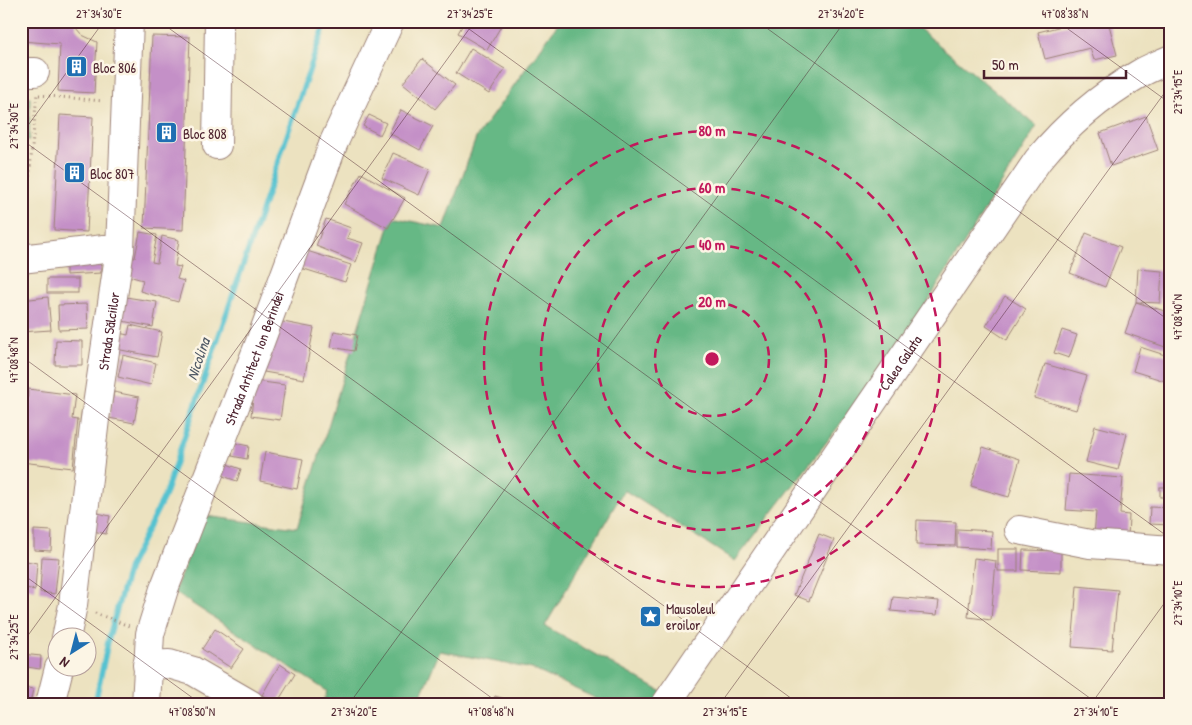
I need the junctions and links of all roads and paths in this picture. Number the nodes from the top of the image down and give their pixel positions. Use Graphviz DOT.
graph roads {
  1 [pos="129,21"];
  2 [pos="219,21"];
  3 [pos="390,21"];
  4 [pos="1171,58"];
  5 [pos="31,80"];
  6 [pos="126,102"];
  7 [pos="217,145"];
  8 [pos="120,249"];
  9 [pos="22,259"];
  10 [pos="1019,530"];
  11 [pos="1171,550"];
  12 [pos="73,605"];
  13 [pos="68,628"];
  14 [pos="150,634"];
  15 [pos="147,665"];
  16 [pos="56,678"];
  17 [pos="50,704"];
  18 [pos="146,704"];
  19 [pos="250,704"];
  20 [pos="666,704"];
  1 -- 6 [label="street, Strada Sălciilor"];
  2 -- 7 [label="street"];
  3 -- 14 [label="street, Strada Arhitect Ion Berindei"];
  4 -- 20 [label="street, Calea Galata"];
  5 -- 6 [label="path"];
  5 -- 9 [label="path"];
  6 -- 8 [label="street, Strada Sălciilor"];
  8 -- 9 [label="street"];
  8 -- 12 [label="street, Strada Sălciilor"];
  10 -- 11 [label="street"];
  12 -- 13 [label="street, Strada Sălciilor"];
  12 -- 14 [label="path"];
  14 -- 15 [label="street, Strada Arhitect Ion Berindei"];
  15 -- 18 [label="street, Strada Arhitect Ion Berindei"];
  15 -- 19 [label="street"];
  16 -- 17 [label="street"];
}
